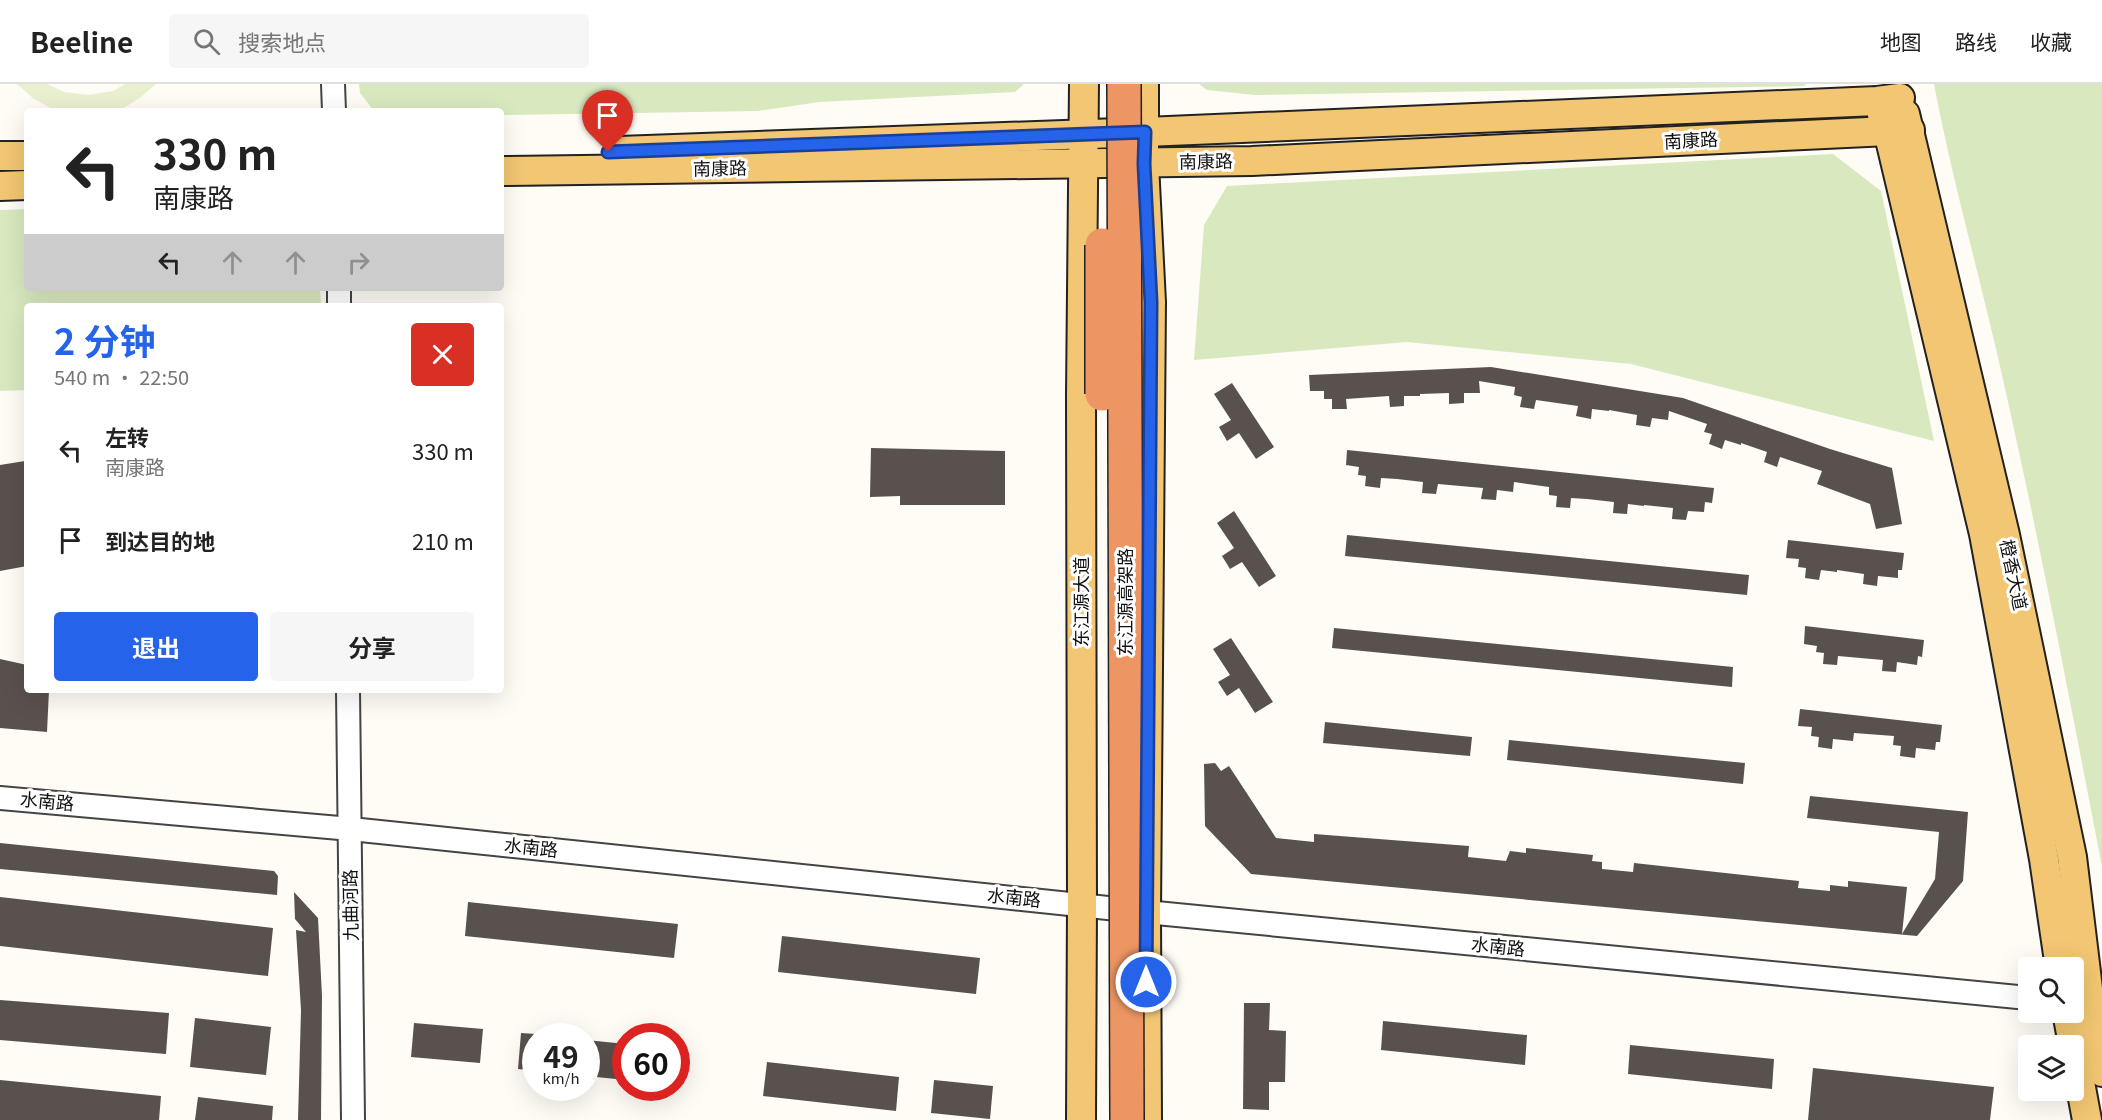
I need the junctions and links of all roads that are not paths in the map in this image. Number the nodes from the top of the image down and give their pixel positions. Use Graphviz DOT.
graph roads {
  1 [pos="333,84"];
  2 [pos="1071,84"];
  3 [pos="1084,84"];
  4 [pos="1101,84"];
  5 [pos="1124,84"];
  6 [pos="1144,84"];
  7 [pos="1156,84"];
  8 [pos="1887,92"];
  9 [pos="334,108"];
  10 [pos="1899,131"];
  11 [pos="1145,132"];
  12 [pos="1084,134"];
  13 [pos="504,153"];
  14 [pos="0,156"];
  15 [pos="24,156"];
  16 [pos="1144,164"];
  17 [pos="1084,165"];
  18 [pos="504,171"];
  19 [pos="24,185"];
  20 [pos="0,186"];
  21 [pos="348,693"];
  22 [pos="0,798"];
  23 [pos="351,829"];
  24 [pos="1083,905"];
  25 [pos="1146,912"];
  26 [pos="2058,957"];
  27 [pos="2075,957"];
  28 [pos="2018,998"];
  29 [pos="2078,1023"];
  30 [pos="2083,1023"];
  31 [pos="2102,1072"];
  32 [pos="353,1120"];
  33 [pos="1081,1120"];
  34 [pos="1105,1120"];
  35 [pos="1127,1120"];
  36 [pos="1147,1120"];
  37 [pos="2087,1120"];
  1 -- 9 [label="street"];
  2 -- 12 [label="street"];
  3 -- 12 [label="main road, 东江源大道"];
  4 -- 34 [label="highway, 东江源高架路, bridge"];
  5 -- 35 [label="highway, 东江源高架路, bridge"];
  6 -- 11 [label="main road"];
  7 -- 11 [label="street"];
  8 -- 10 [label="main road, 橙香大道"];
  8 -- 11 [label="main road, 南康路"];
  10 -- 16 [label="main road, 南康路"];
  10 -- 26 [label="main road, 橙香大道"];
  10 -- 27 [label="main road, 橙香大道"];
  11 -- 12 [label="main road, 南康路"];
  11 -- 16 [label="main road"];
  12 -- 13 [label="main road, 南康路"];
  12 -- 17 [label="main road, 东江源大道"];
  14 -- 15 [label="main road"];
  16 -- 17 [label="main road, 南康路"];
  16 -- 25 [label="main road"];
  17 -- 18 [label="main road, 南康路"];
  17 -- 24 [label="main road, 东江源大道"];
  19 -- 20 [label="main road"];
  21 -- 23 [label="street, 九曲河路"];
  22 -- 23 [label="street, 水南路"];
  23 -- 24 [label="street, 水南路"];
  23 -- 32 [label="street, 九曲河路"];
  24 -- 25 [label="street, 水南路"];
  24 -- 33 [label="main road, 东江源大道"];
  25 -- 28 [label="street, 水南路"];
  25 -- 36 [label="main road"];
  29 -- 37 [label="main road, 橙香大道"];
  30 -- 31 [label="main road, 橙香大道"];
}
